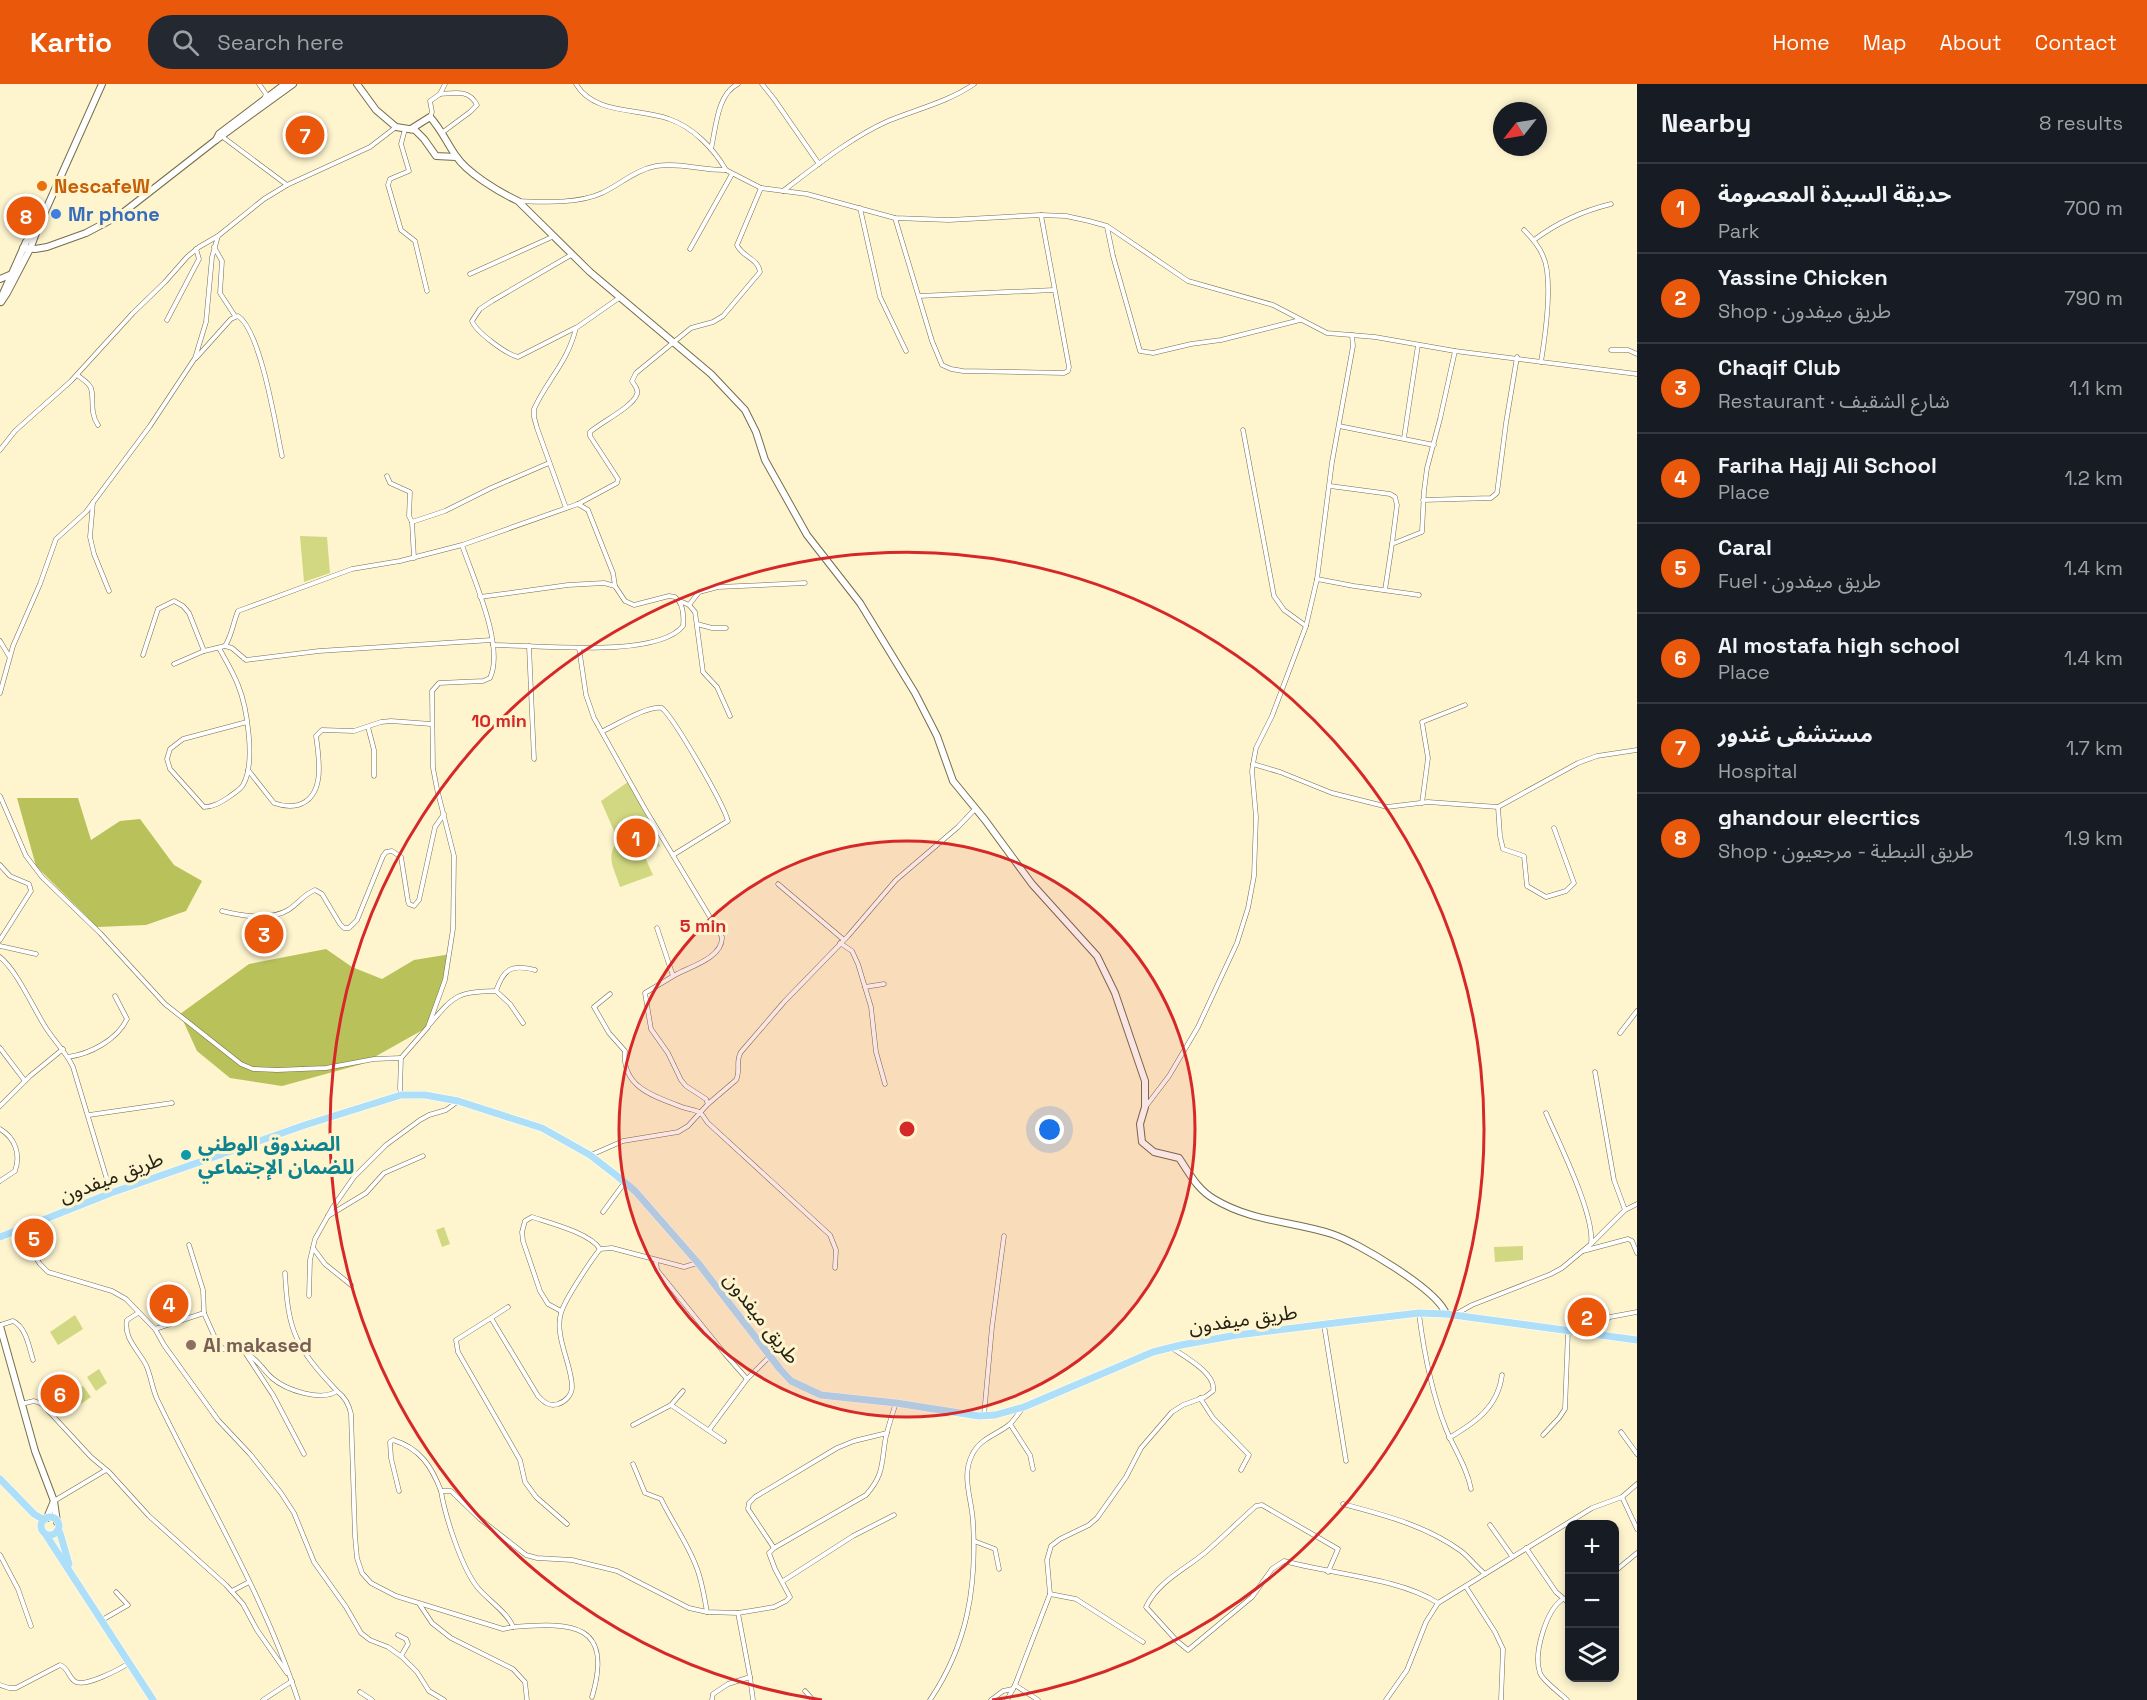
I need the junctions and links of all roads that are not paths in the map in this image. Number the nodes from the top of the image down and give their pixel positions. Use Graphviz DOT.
graph roads {
  1 [pos="102,84"];
  2 [pos="260,84"];
  3 [pos="285,84"];
  4 [pos="293,84"];
  5 [pos="357,84"];
  6 [pos="445,84"];
  7 [pos="576,84"];
  8 [pos="738,84"];
  9 [pos="762,84"];
  10 [pos="974,84"];
  11 [pos="729,86"];
  12 [pos="440,94"];
  13 [pos="269,98"];
  14 [pos="430,117"];
  15 [pos="396,127"];
  16 [pos="408,129"];
  17 [pos="443,132"];
  18 [pos="219,137"];
  19 [pos="711,148"];
  20 [pos="456,157"];
  21 [pos="819,164"];
  22 [pos="726,170"];
  23 [pos="732,174"];
  24 [pos="287,185"];
  25 [pos="761,188"];
  26 [pos="783,192"];
  27 [pos="518,201"];
  28 [pos="1611,204"];
  29 [pos="860,208"];
  30 [pos="1041,215"];
  31 [pos="895,218"];
  32 [pos="1107,226"];
  33 [pos="1524,230"];
  34 [pos="218,236"];
  35 [pos="552,237"];
  36 [pos="1534,240"];
  37 [pos="214,247"];
  38 [pos="27,249"];
  39 [pos="196,249"];
  40 [pos="690,249"];
  41 [pos="571,255"];
  42 [pos="470,274"];
  43 [pos="14,276"];
  44 [pos="0,281"];
  45 [pos="1054,290"];
  46 [pos="427,291"];
  47 [pos="918,296"];
  48 [pos="619,298"];
  49 [pos="0,302"];
  50 [pos="235,316"];
  51 [pos="167,320"];
  52 [pos="1301,320"];
  53 [pos="576,328"];
  54 [pos="1352,335"];
  55 [pos="674,342"];
  56 [pos="1418,345"];
  57 [pos="1611,350"];
  58 [pos="906,351"];
  59 [pos="1455,351"];
  60 [pos="1637,354"];
  61 [pos="1517,357"];
  62 [pos="195,358"];
  63 [pos="1541,362"];
  64 [pos="1637,374"];
  65 [pos="77,375"];
  66 [pos="98,424"];
  67 [pos="1339,426"];
  68 [pos="1243,430"];
  69 [pos="1404,438"];
  70 [pos="1434,445"];
  71 [pos="0,450"];
  72 [pos="282,456"];
  73 [pos="549,463"];
  74 [pos="387,476"];
  75 [pos="1330,486"];
  76 [pos="1423,500"];
  77 [pos="93,501"];
  78 [pos="578,504"];
  79 [pos="566,508"];
  80 [pos="412,522"];
  81 [pos="1392,544"];
  82 [pos="462,545"];
  83 [pos="414,558"];
  84 [pos="1317,579"];
  85 [pos="805,583"];
  86 [pos="615,586"];
  87 [pos="1385,590"];
  88 [pos="109,591"];
  89 [pos="1419,595"];
  90 [pos="480,597"];
  91 [pos="680,601"];
  92 [pos="688,605"];
  93 [pos="696,623"];
  94 [pos="1306,626"];
  95 [pos="726,628"];
  96 [pos="0,641"];
  97 [pos="493,642"];
  98 [pos="529,645"];
  99 [pos="225,646"];
  100 [pos="219,648"];
  101 [pos="579,648"];
  102 [pos="204,651"];
  103 [pos="143,655"];
  104 [pos="10,656"];
  105 [pos="174,664"];
  106 [pos="0,693"];
  107 [pos="1465,705"];
  108 [pos="730,716"];
  109 [pos="247,722"];
  110 [pos="431,724"];
  111 [pos="368,727"];
  112 [pos="603,731"];
  113 [pos="1637,750"];
  114 [pos="534,759"];
  115 [pos="1253,764"];
  116 [pos="248,770"];
  117 [pos="374,776"];
  118 [pos="0,796"];
  119 [pos="1422,803"];
  120 [pos="1498,807"];
  121 [pos="976,808"];
  122 [pos="444,814"];
  123 [pos="1554,828"];
  124 [pos="673,855"];
  125 [pos="0,866"];
  126 [pos="778,884"];
  127 [pos="222,911"];
  128 [pos="657,928"];
  129 [pos="0,940"];
  130 [pos="842,941"];
  131 [pos="0,946"];
  132 [pos="36,954"];
  133 [pos="0,957"];
  134 [pos="535,970"];
  135 [pos="674,976"];
  136 [pos="884,984"];
  137 [pos="866,987"];
  138 [pos="496,991"];
  139 [pos="610,994"];
  140 [pos="115,996"];
  141 [pos="1637,1011"];
  142 [pos="523,1023"];
  143 [pos="428,1026"];
  144 [pos="1620,1033"];
  145 [pos="0,1048"];
  146 [pos="63,1050"];
  147 [pos="68,1057"];
  148 [pos="401,1058"];
  149 [pos="1595,1072"];
  150 [pos="25,1081"];
  151 [pos="885,1084"];
  152 [pos="401,1095"];
  153 [pos="458,1101"];
  154 [pos="172,1103"];
  155 [pos="708,1104"];
  156 [pos="0,1106"];
  157 [pos="1145,1107"];
  158 [pos="700,1112"];
  159 [pos="1546,1113"];
  160 [pos="89,1115"];
  161 [pos="0,1129"];
  162 [pos="590,1155"];
  163 [pos="423,1156"];
  164 [pos="0,1181"];
  165 [pos="625,1182"];
  166 [pos="111,1193"];
  167 [pos="1637,1204"];
  168 [pos="1625,1210"];
  169 [pos="603,1212"];
  170 [pos="328,1217"];
  171 [pos="18,1231"];
  172 [pos="1004,1236"];
  173 [pos="0,1237"];
  174 [pos="189,1245"];
  175 [pos="1591,1245"];
  176 [pos="312,1248"];
  177 [pos="600,1249"];
  178 [pos="1582,1252"];
  179 [pos="1637,1253"];
  180 [pos="656,1260"];
  181 [pos="698,1263"];
  182 [pos="835,1268"];
  183 [pos="285,1273"];
  184 [pos="351,1285"];
  185 [pos="309,1296"];
  186 [pos="508,1307"];
  187 [pos="561,1311"];
  188 [pos="1637,1312"];
  189 [pos="138,1313"];
  190 [pos="204,1313"];
  191 [pos="1419,1313"];
  192 [pos="1446,1314"];
  193 [pos="1455,1314"];
  194 [pos="490,1318"];
  195 [pos="1324,1324"];
  196 [pos="0,1326"];
  197 [pos="155,1329"];
  198 [pos="1568,1331"];
  199 [pos="1587,1333"];
  200 [pos="1637,1340"];
  201 [pos="1171,1347"];
  202 [pos="245,1352"];
  203 [pos="769,1357"];
  204 [pos="33,1360"];
  205 [pos="1502,1375"];
  206 [pos="747,1379"];
  207 [pos="337,1391"];
  208 [pos="683,1391"];
  209 [pos="1200,1398"];
  210 [pos="896,1403"];
  211 [pos="21,1404"];
  212 [pos="671,1405"];
  213 [pos="1024,1407"];
  214 [pos="984,1416"];
  215 [pos="1010,1424"];
  216 [pos="633,1425"];
  217 [pos="709,1430"];
  218 [pos="1621,1432"];
  219 [pos="887,1433"];
  220 [pos="1543,1435"];
  221 [pos="1449,1438"];
  222 [pos="724,1442"];
  223 [pos="304,1454"];
  224 [pos="1637,1454"];
  225 [pos="1346,1461"];
  226 [pos="633,1464"];
  227 [pos="1033,1469"];
  228 [pos="106,1470"];
  229 [pos="1241,1470"];
  230 [pos="0,1479"];
  231 [pos="1635,1486"];
  232 [pos="1471,1489"];
  233 [pos="399,1491"];
  234 [pos="441,1491"];
  235 [pos="15,1496"];
  236 [pos="1622,1497"];
  237 [pos="54,1501"];
  238 [pos="1343,1504"];
  239 [pos="894,1515"];
  240 [pos="45,1519"];
  241 [pos="57,1522"];
  242 [pos="567,1524"];
  243 [pos="1490,1525"];
  244 [pos="41,1528"];
  245 [pos="1637,1529"];
  246 [pos="57,1531"];
  247 [pos="46,1535"];
  248 [pos="974,1541"];
  249 [pos="774,1548"];
  250 [pos="1526,1548"];
  251 [pos="1637,1553"];
  252 [pos="0,1555"];
  253 [pos="1512,1556"];
  254 [pos="1619,1568"];
  255 [pos="999,1569"];
  256 [pos="71,1572"];
  257 [pos="1328,1572"];
  258 [pos="1485,1574"];
  259 [pos="783,1581"];
  260 [pos="249,1582"];
  261 [pos="1466,1587"];
  262 [pos="232,1591"];
  263 [pos="116,1592"];
  264 [pos="1050,1594"];
  265 [pos="1563,1599"];
  266 [pos="1438,1603"];
  267 [pos="420,1604"];
  268 [pos="707,1612"];
  269 [pos="738,1613"];
  270 [pos="101,1620"];
  271 [pos="31,1626"];
  272 [pos="513,1627"];
  273 [pos="398,1635"];
  274 [pos="1143,1642"];
  275 [pos="401,1656"];
  276 [pos="129,1663"];
  277 [pos="290,1676"];
  278 [pos="750,1677"];
  279 [pos="292,1681"];
  280 [pos="0,1685"];
  281 [pos="1014,1687"];
  282 [pos="805,1691"];
  283 [pos="360,1692"];
  284 [pos="592,1697"];
  285 [pos="153,1700"];
  286 [pos="263,1700"];
  287 [pos="298,1700"];
  288 [pos="372,1700"];
  289 [pos="444,1700"];
  290 [pos="526,1700"];
  291 [pos="712,1700"];
  292 [pos="753,1700"];
  293 [pos="813,1700"];
  294 [pos="930,1700"];
  295 [pos="991,1700"];
  296 [pos="1007,1700"];
  297 [pos="1038,1700"];
  298 [pos="1386,1700"];
  299 [pos="1501,1700"];
  300 [pos="1567,1700"];
  1 -- 38 [label="street"];
  2 -- 13 [label="street"];
  3 -- 13 [label="street"];
  4 -- 13 [label="street"];
  5 -- 15 [label="street"];
  6 -- 12 [label="street"];
  7 -- 19 [label="street"];
  8 -- 11 [label="street"];
  9 -- 21 [label="street"];
  10 -- 21 [label="street"];
  11 -- 19 [label="street"];
  12 -- 14 [label="street"];
  12 -- 17 [label="street"];
  13 -- 18 [label="street"];
  14 -- 16 [label="street"];
  14 -- 17 [label="street"];
  15 -- 16 [label="street"];
  15 -- 24 [label="street"];
  16 -- 20 [label="street"];
  16 -- 46 [label="street"];
  17 -- 20 [label="street"];
  18 -- 24 [label="street"];
  18 -- 38 [label="street"];
  19 -- 22 [label="street"];
  20 -- 27 [label="street"];
  21 -- 26 [label="street"];
  22 -- 23 [label="street"];
  22 -- 27 [label="street"];
  23 -- 25 [label="street"];
  23 -- 40 [label="street"];
  24 -- 34 [label="street"];
  25 -- 26 [label="street"];
  25 -- 55 [label="street"];
  26 -- 29 [label="street"];
  27 -- 35 [label="street"];
  28 -- 36 [label="street"];
  29 -- 31 [label="street"];
  29 -- 58 [label="street"];
  30 -- 31 [label="street"];
  30 -- 32 [label="street"];
  30 -- 45 [label="street"];
  31 -- 47 [label="street"];
  32 -- 52 [label="street"];
  32 -- 52 [label="street"];
  33 -- 36 [label="street"];
  34 -- 37 [label="street"];
  34 -- 39 [label="street"];
  35 -- 41 [label="street"];
  35 -- 42 [label="street"];
  36 -- 63 [label="street"];
  37 -- 50 [label="street"];
  37 -- 62 [label="street"];
  38 -- 43 [label="street"];
  39 -- 51 [label="street"];
  39 -- 65 [label="street"];
  41 -- 48 [label="street"];
  41 -- 53 [label="street"];
  43 -- 44 [label="street"];
  43 -- 49 [label="street"];
  45 -- 47 [label="street"];
  45 -- 47 [label="street"];
  48 -- 53 [label="street"];
  48 -- 55 [label="street"];
  50 -- 62 [label="street"];
  50 -- 72 [label="street"];
  52 -- 54 [label="street"];
  53 -- 73 [label="street"];
  54 -- 56 [label="street"];
  54 -- 67 [label="street"];
  55 -- 78 [label="street"];
  55 -- 121 [label="street"];
  56 -- 59 [label="street"];
  56 -- 69 [label="street"];
  57 -- 60 [label="street"];
  59 -- 61 [label="street"];
  59 -- 70 [label="street"];
  61 -- 63 [label="street"];
  61 -- 76 [label="street"];
  62 -- 77 [label="street"];
  63 -- 64 [label="street"];
  65 -- 66 [label="street"];
  65 -- 71 [label="street"];
  67 -- 69 [label="street"];
  67 -- 75 [label="street"];
  68 -- 94 [label="street"];
  69 -- 70 [label="street"];
  70 -- 76 [label="street"];
  73 -- 79 [label="street"];
  73 -- 80 [label="street"];
  74 -- 80 [label="street"];
  75 -- 81 [label="street"];
  75 -- 84 [label="street"];
  76 -- 81 [label="street"];
  77 -- 88 [label="street"];
  77 -- 104 [label="street"];
  78 -- 79 [label="street"];
  78 -- 86 [label="street"];
  79 -- 82 [label="street"];
  80 -- 83 [label="street"];
  81 -- 87 [label="street"];
  82 -- 83 [label="street"];
  82 -- 90 [label="street"];
  83 -- 99 [label="street"];
  84 -- 87 [label="street"];
  84 -- 94 [label="street"];
  85 -- 92 [label="street"];
  86 -- 90 [label="street"];
  86 -- 91 [label="street"];
  87 -- 89 [label="street"];
  90 -- 97 [label="street"];
  91 -- 92 [label="street"];
  91 -- 101 [label="street"];
  92 -- 93 [label="street"];
  93 -- 95 [label="street"];
  93 -- 108 [label="street"];
  94 -- 115 [label="street"];
  96 -- 104 [label="street"];
  97 -- 98 [label="street"];
  97 -- 99 [label="street"];
  97 -- 110 [label="street"];
  98 -- 101 [label="street"];
  98 -- 114 [label="street"];
  99 -- 100 [label="street"];
  100 -- 102 [label="street"];
  100 -- 109 [label="street"];
  101 -- 112 [label="street"];
  102 -- 103 [label="street"];
  102 -- 105 [label="street"];
  104 -- 106 [label="street"];
  107 -- 119 [label="street"];
  109 -- 116 [label="street"];
  109 -- 116 [label="street"];
  110 -- 111 [label="street"];
  110 -- 122 [label="street"];
  111 -- 116 [label="street"];
  111 -- 117 [label="street"];
  112 -- 124 [label="street"];
  112 -- 124 [label="street"];
  113 -- 120 [label="street"];
  115 -- 119 [label="street"];
  115 -- 157 [label="street"];
  118 -- 148 [label="street"];
  119 -- 120 [label="street"];
  120 -- 123 [label="street"];
  121 -- 130 [label="street"];
  121 -- 157 [label="street"];
  122 -- 127 [label="street"];
  122 -- 143 [label="street"];
  124 -- 135 [label="street"];
  125 -- 129 [label="street"];
  126 -- 130 [label="street"];
  128 -- 135 [label="street"];
  130 -- 137 [label="street"];
  130 -- 155 [label="street"];
  131 -- 132 [label="street"];
  133 -- 146 [label="street"];
  134 -- 138 [label="street"];
  135 -- 155 [label="street"];
  136 -- 137 [label="street"];
  137 -- 151 [label="street"];
  138 -- 142 [label="street"];
  138 -- 143 [label="street"];
  139 -- 158 [label="street"];
  140 -- 147 [label="street"];
  141 -- 144 [label="street"];
  143 -- 148 [label="street"];
  145 -- 150 [label="street"];
  146 -- 147 [label="street"];
  146 -- 150 [label="street"];
  147 -- 160 [label="street"];
  148 -- 152 [label="street"];
  149 -- 168 [label="street"];
  150 -- 156 [label="street"];
  152 -- 153 [label="main road, طريق ميفدون"];
  152 -- 166 [label="main road, طريق ميفدون"];
  153 -- 162 [label="main road, طريق ميفدون"];
  153 -- 170 [label="street"];
  154 -- 160 [label="street"];
  155 -- 158 [label="street"];
  157 -- 192 [label="street"];
  158 -- 162 [label="street"];
  158 -- 182 [label="street"];
  159 -- 175 [label="street"];
  160 -- 166 [label="street"];
  161 -- 164 [label="street"];
  162 -- 165 [label="main road, طريق ميفدون"];
  163 -- 170 [label="street"];
  165 -- 169 [label="street"];
  165 -- 181 [label="main road, طريق ميفدون"];
  166 -- 171 [label="main road, طريق ميفدون"];
  167 -- 168 [label="street"];
  168 -- 175 [label="street"];
  170 -- 176 [label="street"];
  171 -- 173 [label="main road, طريق ميفدون"];
  171 -- 189 [label="street"];
  172 -- 214 [label="street"];
  174 -- 190 [label="street"];
  175 -- 178 [label="street"];
  176 -- 184 [label="street"];
  176 -- 185 [label="street"];
  177 -- 180 [label="street"];
  177 -- 187 [label="street"];
  177 -- 187 [label="street"];
  178 -- 179 [label="street"];
  178 -- 193 [label="street"];
  180 -- 181 [label="street"];
  180 -- 206 [label="street"];
  181 -- 203 [label="main road, طريق ميفدون"];
  183 -- 207 [label="street"];
  186 -- 194 [label="street"];
  187 -- 194 [label="street"];
  188 -- 199 [label="street"];
  189 -- 197 [label="street"];
  189 -- 260 [label="street"];
  190 -- 197 [label="street"];
  190 -- 202 [label="street"];
  191 -- 192 [label="main road, طريق ميفدون"];
  191 -- 195 [label="main road, طريق ميفدون"];
  191 -- 221 [label="street"];
  192 -- 193 [label="main road, طريق ميفدون"];
  193 -- 198 [label="main road, طريق ميفدون"];
  194 -- 242 [label="street"];
  195 -- 201 [label="main road, طريق ميفدون"];
  195 -- 225 [label="street"];
  196 -- 204 [label="street"];
  196 -- 211 [label="street"];
  197 -- 275 [label="street"];
  198 -- 199 [label="main road, طريق ميفدون"];
  198 -- 220 [label="street"];
  199 -- 200 [label="main road, طريق ميفدون"];
  201 -- 209 [label="street"];
  201 -- 213 [label="main road, طريق ميفدون"];
  202 -- 207 [label="street"];
  202 -- 223 [label="street"];
  203 -- 206 [label="street"];
  203 -- 210 [label="main road, طريق ميفدون"];
  205 -- 221 [label="street"];
  206 -- 217 [label="street"];
  207 -- 267 [label="street"];
  208 -- 212 [label="street"];
  209 -- 229 [label="street"];
  209 -- 264 [label="street"];
  210 -- 214 [label="main road, طريق ميفدون"];
  210 -- 219 [label="street"];
  211 -- 228 [label="street"];
  211 -- 237 [label="street"];
  212 -- 216 [label="street"];
  212 -- 217 [label="street"];
  213 -- 214 [label="main road, طريق ميفدون"];
  213 -- 215 [label="street"];
  215 -- 227 [label="street"];
  215 -- 248 [label="street"];
  217 -- 222 [label="street"];
  218 -- 224 [label="street"];
  219 -- 249 [label="street"];
  219 -- 249 [label="street"];
  221 -- 232 [label="street"];
  226 -- 268 [label="street"];
  228 -- 237 [label="street"];
  228 -- 262 [label="street"];
  230 -- 235 [label="main road"];
  231 -- 236 [label="street"];
  233 -- 234 [label="street"];
  234 -- 268 [label="street"];
  234 -- 272 [label="street"];
  235 -- 240 [label="main road"];
  235 -- 244 [label="main road"];
  236 -- 245 [label="street"];
  236 -- 250 [label="street"];
  237 -- 240 [label="street"];
  237 -- 241 [label="street"];
  238 -- 258 [label="street"];
  239 -- 259 [label="street"];
  240 -- 241 [label="main road"];
  240 -- 244 [label="main road"];
  241 -- 246 [label="main road"];
  243 -- 253 [label="street"];
  244 -- 247 [label="main road"];
  246 -- 247 [label="main road"];
  246 -- 256 [label="main road"];
  247 -- 256 [label="main road"];
  248 -- 255 [label="street"];
  248 -- 294 [label="street"];
  249 -- 259 [label="street"];
  250 -- 253 [label="street"];
  250 -- 265 [label="street"];
  251 -- 254 [label="street"];
  252 -- 271 [label="street"];
  253 -- 258 [label="street"];
  256 -- 270 [label="main road"];
  257 -- 257 [label="street"];
  257 -- 266 [label="street"];
  258 -- 261 [label="street"];
  259 -- 269 [label="street"];
  260 -- 262 [label="street"];
  260 -- 277 [label="street"];
  261 -- 266 [label="street"];
  261 -- 299 [label="street"];
  262 -- 277 [label="street"];
  263 -- 270 [label="street"];
  264 -- 274 [label="street"];
  264 -- 281 [label="street"];
  265 -- 300 [label="street"];
  266 -- 298 [label="street"];
  267 -- 272 [label="street"];
  267 -- 290 [label="street"];
  268 -- 269 [label="street"];
  269 -- 278 [label="street"];
  270 -- 276 [label="main road"];
  272 -- 284 [label="street"];
  273 -- 275 [label="street"];
  275 -- 289 [label="street"];
  276 -- 280 [label="street"];
  276 -- 285 [label="main road"];
  277 -- 279 [label="street"];
  278 -- 291 [label="street"];
  278 -- 292 [label="street"];
  279 -- 286 [label="street"];
  279 -- 287 [label="street"];
  281 -- 295 [label="street"];
  281 -- 296 [label="street"];
  281 -- 297 [label="street"];
  282 -- 293 [label="street"];
  283 -- 288 [label="street"];
}
